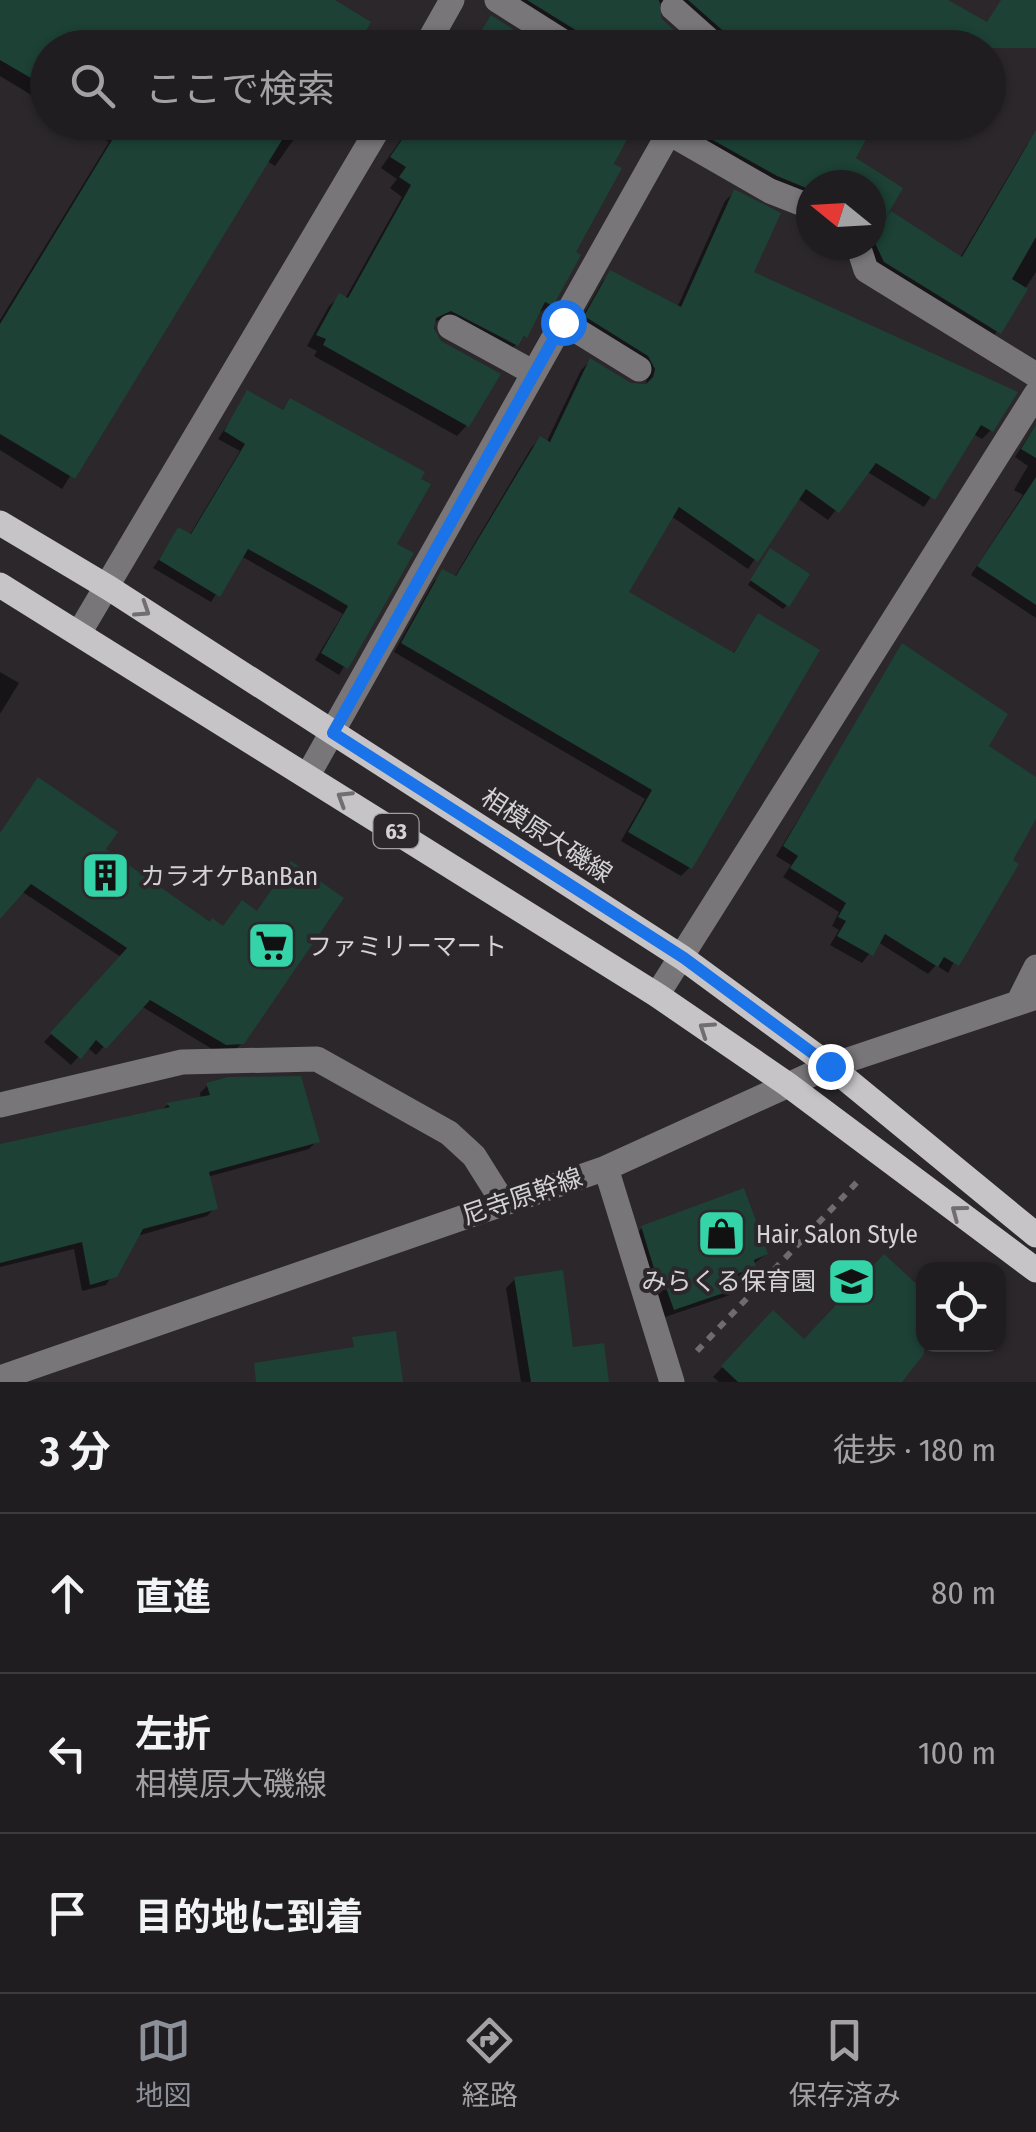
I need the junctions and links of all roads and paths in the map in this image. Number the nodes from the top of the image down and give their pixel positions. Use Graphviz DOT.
graph roads {
  1 [pos="452,0"];
  2 [pos="497,0"];
  3 [pos="672,8"];
  4 [pos="436,30"];
  5 [pos="544,30"];
  6 [pos="697,30"];
  7 [pos="371,140"];
  8 [pos="665,140"];
  9 [pos="690,140"];
  10 [pos="796,202"];
  11 [pos="863,260"];
  12 [pos="563,322"];
  13 [pos="450,327"];
  14 [pos="639,369"];
  15 [pos="534,373"];
  16 [pos="1036,375"];
  17 [pos="1036,394"];
  18 [pos="0,524"];
  19 [pos="0,585"];
  20 [pos="109,588"];
  21 [pos="79,633"];
  22 [pos="333,733"];
  23 [pos="308,776"];
  24 [pos="684,958"];
  25 [pos="1036,967"];
  26 [pos="657,996"];
  27 [pos="1027,1000"];
  28 [pos="830,1066"];
  29 [pos="787,1084"];
  30 [pos="0,1105"];
  31 [pos="882,1155"];
  32 [pos="606,1168"];
  33 [pos="503,1202"];
  34 [pos="1036,1235"];
  35 [pos="1036,1270"];
  36 [pos="0,1378"];
  37 [pos="672,1380"];
  1 -- 4 [label="street"];
  2 -- 5 [label="street"];
  3 -- 6 [label="street"];
  7 -- 20 [label="street"];
  8 -- 12 [label="street"];
  9 -- 10 [label="street"];
  11 -- 16 [label="street"];
  12 -- 14 [label="street"];
  12 -- 15 [label="street"];
  13 -- 15 [label="street"];
  15 -- 22 [label="street"];
  17 -- 24 [label="street"];
  18 -- 20 [label="main road, 相模原大磯線 / 63"];
  19 -- 21 [label="main road, 63"];
  20 -- 21 [label="street"];
  20 -- 22 [label="main road, 相模原大磯線 / 63, one-way"];
  21 -- 23 [label="main road, 63"];
  22 -- 23 [label="street"];
  22 -- 24 [label="main road, 相模原大磯線 / 63"];
  26 -- 23 [label="main road, 63, one-way"];
  24 -- 26 [label="street"];
  24 -- 28 [label="main road, 相模原大磯線 / 63"];
  25 -- 27 [label="street"];
  29 -- 26 [label="main road, 63, one-way"];
  27 -- 28 [label="street, 尼寺原幹線"];
  28 -- 29 [label="street, 尼寺原幹線"];
  28 -- 34 [label="main road, 相模原大磯線 / 63"];
  29 -- 31 [label="main road, 63"];
  29 -- 32 [label="street, 尼寺原幹線"];
  30 -- 33 [label="street"];
  35 -- 31 [label="main road, 63, one-way"];
  31 -- 37 [label="path"];
  32 -- 33 [label="street, 尼寺原幹線"];
  32 -- 37 [label="street"];
  33 -- 36 [label="street, 尼寺原幹線"];
}
